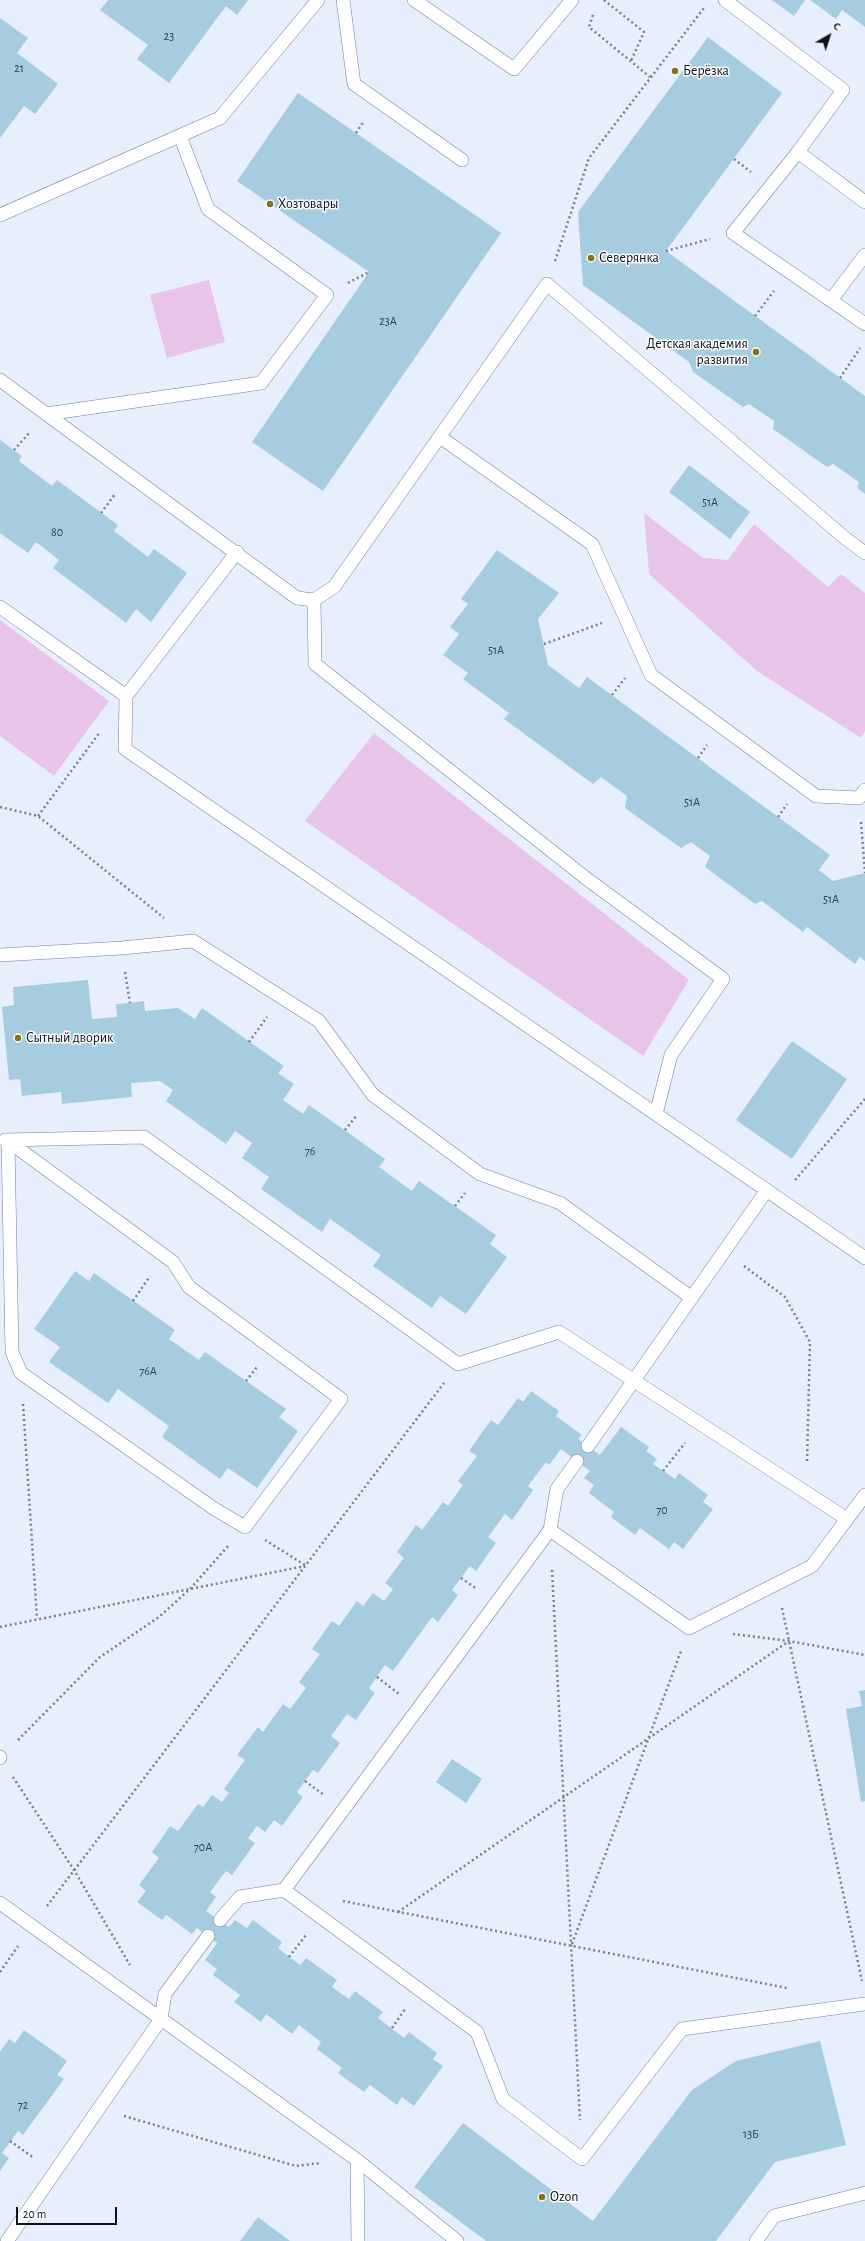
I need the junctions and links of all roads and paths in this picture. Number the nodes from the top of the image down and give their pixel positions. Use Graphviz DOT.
graph roads {
  1 [pos="318,0"];
  2 [pos="343,0"];
  3 [pos="414,0"];
  4 [pos="572,0"];
  5 [pos="604,0"];
  6 [pos="725,0"];
  7 [pos="706,6"];
  8 [pos="593,13"];
  9 [pos="631,61"];
  10 [pos="650,77"];
  11 [pos="180,136"];
  12 [pos="798,152"];
  13 [pos="462,160"];
  14 [pos="865,202"];
  15 [pos="0,215"];
  16 [pos="733,233"];
  17 [pos="666,251"];
  18 [pos="865,255"];
  19 [pos="790,271"];
  20 [pos="547,284"];
  21 [pos="831,300"];
  22 [pos="755,316"];
  23 [pos="865,324"];
  24 [pos="861,347"];
  25 [pos="840,378"];
  26 [pos="0,380"];
  27 [pos="46,414"];
  28 [pos="440,437"];
  29 [pos="237,552"];
  30 [pos="865,553"];
  31 [pos="314,600"];
  32 [pos="0,607"];
  33 [pos="624,615"];
  34 [pos="544,644"];
  35 [pos="126,696"];
  36 [pos="103,727"];
  37 [pos="862,794"];
  38 [pos="0,807"];
  39 [pos="38,816"];
  40 [pos="865,873"];
  41 [pos="193,941"];
  42 [pos="122,948"];
  43 [pos="0,955"];
  44 [pos="281,997"];
  45 [pos="130,1003"];
  46 [pos="249,1042"];
  47 [pos="865,1098"];
  48 [pos="656,1114"];
  49 [pos="4,1140"];
  50 [pos="767,1190"];
  51 [pos="780,1199"];
  52 [pos="724,1252"];
  53 [pos="164,1256"];
  54 [pos="865,1258"];
  55 [pos="692,1298"];
  56 [pos="134,1301"];
  57 [pos="458,1364"];
  58 [pos="21,1374"];
  59 [pos="634,1381"];
  60 [pos="701,1424"];
  61 [pos="588,1446"];
  62 [pos="577,1461"];
  63 [pos="663,1471"];
  64 [pos="806,1493"];
  65 [pos="865,1495"];
  66 [pos="847,1519"];
  67 [pos="245,1528"];
  68 [pos="550,1530"];
  69 [pos="305,1566"];
  70 [pos="552,1569"];
  71 [pos="777,1584"];
  72 [pos="190,1589"];
  73 [pos="37,1619"];
  74 [pos="0,1627"];
  75 [pos="689,1628"];
  76 [pos="728,1633"];
  77 [pos="789,1641"];
  78 [pos="865,1655"];
  79 [pos="648,1738"];
  80 [pos="0,1757"];
  81 [pos="564,1797"];
  82 [pos="74,1870"];
  83 [pos="284,1890"];
  84 [pos="337,1900"];
  85 [pos="0,1903"];
  86 [pos="398,1912"];
  87 [pos="220,1920"];
  88 [pos="32,1927"];
  89 [pos="208,1936"];
  90 [pos="571,1946"];
  91 [pos="0,1972"];
  92 [pos="133,1972"];
  93 [pos="863,1985"];
  94 [pos="788,1988"];
  95 [pos="865,2004"];
  96 [pos="161,2019"];
  97 [pos="98,2109"];
  98 [pos="10,2141"];
  99 [pos="582,2159"];
  100 [pos="357,2160"];
  101 [pos="54,2173"];
  102 [pos="865,2193"];
  103 [pos="7,2241"];
  104 [pos="358,2241"];
  105 [pos="457,2241"];
  106 [pos="756,2241"];
  1 -- 11 [label="lane"];
  2 -- 13 [label="lane"];
  3 -- 4 [label="lane"];
  5 -- 9 [label="path"];
  6 -- 12 [label="lane"];
  7 -- 10 [label="path"];
  8 -- 9 [label="path"];
  9 -- 10 [label="path"];
  10 -- 20 [label="path"];
  11 -- 15 [label="lane"];
  11 -- 27 [label="lane"];
  12 -- 14 [label="lane"];
  12 -- 16 [label="lane"];
  16 -- 17 [label="path"];
  16 -- 19 [label="lane"];
  18 -- 21 [label="lane"];
  19 -- 21 [label="lane"];
  19 -- 22 [label="path"];
  20 -- 28 [label="lane"];
  20 -- 30 [label="lane"];
  21 -- 23 [label="lane"];
  24 -- 25 [label="path"];
  26 -- 27 [label="lane"];
  27 -- 29 [label="lane"];
  28 -- 31 [label="lane"];
  28 -- 33 [label="lane"];
  29 -- 31 [label="lane"];
  29 -- 35 [label="lane"];
  31 -- 48 [label="lane"];
  32 -- 35 [label="lane"];
  33 -- 34 [label="path"];
  33 -- 37 [label="lane"];
  35 -- 48 [label="lane"];
  36 -- 39 [label="path"];
  37 -- 40 [label="path"];
  38 -- 39 [label="path"];
  39 -- 41 [label="path"];
  41 -- 42 [label="lane"];
  41 -- 44 [label="lane"];
  42 -- 43 [label="lane"];
  42 -- 45 [label="path"];
  44 -- 46 [label="path"];
  44 -- 55 [label="lane"];
  47 -- 51 [label="path"];
  48 -- 50 [label="lane"];
  49 -- 53 [label="lane"];
  49 -- 57 [label="lane"];
  49 -- 58 [label="lane"];
  50 -- 51 [label="lane"];
  50 -- 52 [label="lane"];
  51 -- 54 [label="lane"];
  52 -- 55 [label="lane"];
  52 -- 64 [label="path"];
  53 -- 56 [label="path"];
  53 -- 67 [label="lane"];
  55 -- 59 [label="lane"];
  57 -- 59 [label="lane"];
  57 -- 69 [label="path"];
  58 -- 67 [label="lane"];
  58 -- 73 [label="path"];
  59 -- 60 [label="lane"];
  59 -- 61 [label="lane"];
  60 -- 63 [label="path"];
  60 -- 64 [label="lane"];
  62 -- 68 [label="lane"];
  64 -- 66 [label="lane"];
  65 -- 66 [label="lane"];
  66 -- 71 [label="lane"];
  67 -- 69 [label="path"];
  67 -- 72 [label="path"];
  68 -- 75 [label="lane"];
  68 -- 83 [label="lane"];
  69 -- 72 [label="path"];
  69 -- 82 [label="path"];
  70 -- 81 [label="path"];
  71 -- 75 [label="lane"];
  71 -- 77 [label="path"];
  72 -- 73 [label="path"];
  72 -- 80 [label="path"];
  73 -- 74 [label="path"];
  75 -- 79 [label="path"];
  76 -- 77 [label="path"];
  77 -- 78 [label="path"];
  77 -- 79 [label="path"];
  77 -- 93 [label="path"];
  79 -- 81 [label="path"];
  79 -- 90 [label="path"];
  80 -- 82 [label="path"];
  81 -- 86 [label="path"];
  81 -- 90 [label="path"];
  82 -- 88 [label="path"];
  82 -- 92 [label="path"];
  83 -- 87 [label="lane"];
  83 -- 99 [label="lane"];
  84 -- 86 [label="path"];
  85 -- 88 [label="lane"];
  86 -- 90 [label="path"];
  88 -- 91 [label="path"];
  88 -- 96 [label="lane"];
  89 -- 96 [label="lane"];
  90 -- 94 [label="path"];
  90 -- 99 [label="path"];
  95 -- 99 [label="lane"];
  96 -- 97 [label="lane"];
  96 -- 100 [label="lane"];
  97 -- 100 [label="path"];
  97 -- 101 [label="lane"];
  98 -- 101 [label="path"];
  100 -- 104 [label="lane"];
  100 -- 105 [label="lane"];
  101 -- 103 [label="lane"];
  102 -- 106 [label="lane"];
}
